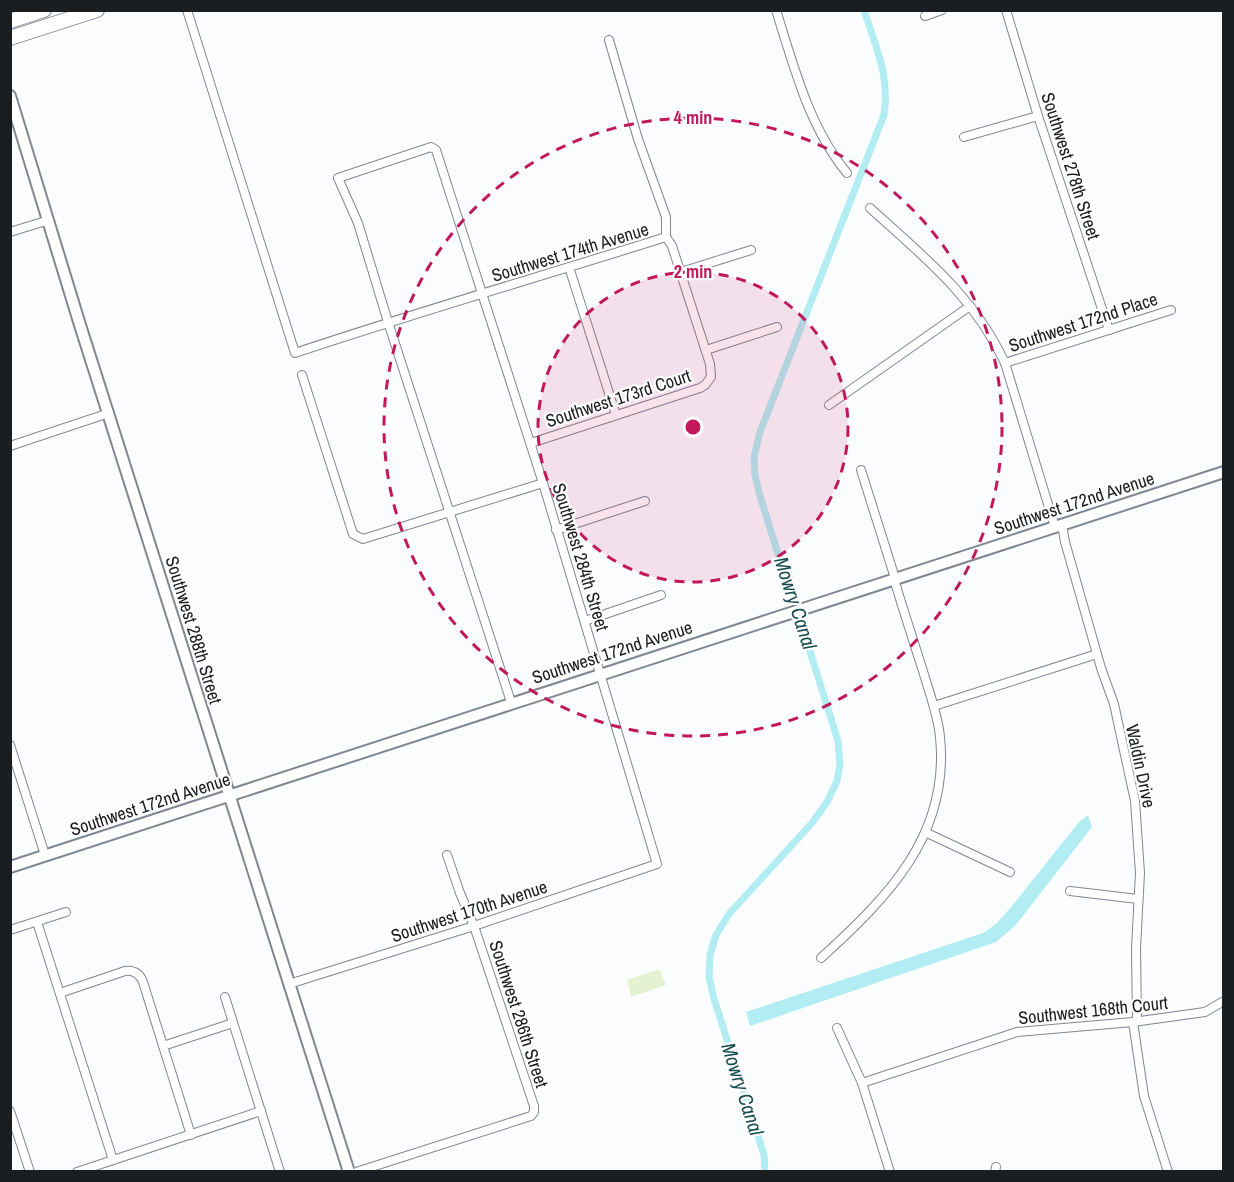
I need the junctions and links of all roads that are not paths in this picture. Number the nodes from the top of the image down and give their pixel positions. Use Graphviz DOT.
graph roads {
  1 [pos="44,10"];
  2 [pos="97,10"];
  3 [pos="187,10"];
  4 [pos="776,10"];
  5 [pos="942,10"];
  6 [pos="1006,10"];
  7 [pos="925,15"];
  8 [pos="10,21"];
  9 [pos="10,38"];
  10 [pos="609,40"];
  11 [pos="10,96"];
  12 [pos="1038,116"];
  13 [pos="964,136"];
  14 [pos="847,173"];
  15 [pos="870,208"];
  16 [pos="49,220"];
  17 [pos="10,232"];
  18 [pos="666,237"];
  19 [pos="751,250"];
  20 [pos="569,267"];
  21 [pos="681,272"];
  22 [pos="482,295"];
  23 [pos="970,306"];
  24 [pos="1171,310"];
  25 [pos="388,322"];
  26 [pos="777,327"];
  27 [pos="1109,330"];
  28 [pos="706,350"];
  29 [pos="1005,363"];
  30 [pos="302,375"];
  31 [pos="829,405"];
  32 [pos="109,414"];
  33 [pos="616,415"];
  34 [pos="531,443"];
  35 [pos="10,446"];
  36 [pos="861,470"];
  37 [pos="1224,472"];
  38 [pos="543,483"];
  39 [pos="645,501"];
  40 [pos="450,511"];
  41 [pos="1058,526"];
  42 [pos="556,530"];
  43 [pos="894,579"];
  44 [pos="661,595"];
  45 [pos="585,621"];
  46 [pos="1097,654"];
  47 [pos="601,674"];
  48 [pos="511,702"];
  49 [pos="934,706"];
  50 [pos="10,746"];
  51 [pos="228,795"];
  52 [pos="927,833"];
  53 [pos="45,855"];
  54 [pos="447,855"];
  55 [pos="657,864"];
  56 [pos="10,867"];
  57 [pos="1010,872"];
  58 [pos="1070,891"];
  59 [pos="1138,899"];
  60 [pos="66,912"];
  61 [pos="37,922"];
  62 [pos="474,926"];
  63 [pos="10,930"];
  64 [pos="821,958"];
  65 [pos="289,984"];
  66 [pos="60,993"];
  67 [pos="225,997"];
  68 [pos="1224,1001"];
  69 [pos="1135,1022"];
  70 [pos="233,1023"];
  71 [pos="837,1028"];
  72 [pos="163,1046"];
  73 [pos="862,1083"];
  74 [pos="10,1111"];
  75 [pos="261,1112"];
  76 [pos="191,1135"];
  77 [pos="113,1160"];
  78 [pos="30,1172"];
  79 [pos="77,1172"];
  80 [pos="280,1172"];
  81 [pos="349,1172"];
  82 [pos="356,1172"];
  83 [pos="890,1172"];
  84 [pos="1168,1172"];
  1 -- 8 [label="highway"];
  2 -- 9 [label="highway"];
  3 -- 25 [label="street, Southwest 174th Avenue"];
  4 -- 14 [label="street"];
  5 -- 7 [label="street"];
  6 -- 12 [label="street, Southwest 278th Street"];
  10 -- 18 [label="street"];
  11 -- 16 [label="street, Southwest 288th Street"];
  12 -- 13 [label="street"];
  12 -- 27 [label="street, Southwest 278th Street"];
  15 -- 23 [label="street, Waldin Drive"];
  16 -- 17 [label="street"];
  16 -- 32 [label="street, Southwest 288th Street"];
  18 -- 20 [label="street, Southwest 174th Avenue"];
  18 -- 21 [label="street"];
  19 -- 21 [label="street"];
  20 -- 22 [label="street, Southwest 174th Avenue"];
  20 -- 33 [label="street"];
  21 -- 28 [label="street"];
  22 -- 25 [label="street, Southwest 174th Avenue"];
  22 -- 25 [label="street, Southwest 284th Street"];
  22 -- 34 [label="street, Southwest 284th Street"];
  23 -- 29 [label="street, Waldin Drive"];
  23 -- 31 [label="street"];
  24 -- 27 [label="street, Southwest 172nd Place"];
  25 -- 40 [label="street"];
  26 -- 28 [label="street"];
  27 -- 29 [label="street, Southwest 172nd Place"];
  28 -- 33 [label="street, Southwest 173rd Court"];
  29 -- 41 [label="street, Waldin Drive"];
  30 -- 40 [label="street"];
  32 -- 35 [label="street"];
  32 -- 51 [label="street, Southwest 288th Street"];
  33 -- 34 [label="street, Southwest 173rd Court"];
  34 -- 38 [label="street, Southwest 284th Street"];
  36 -- 43 [label="street"];
  37 -- 41 [label="street, Southwest 172nd Avenue"];
  38 -- 40 [label="street"];
  38 -- 42 [label="street, Southwest 284th Street"];
  39 -- 42 [label="street"];
  40 -- 48 [label="street"];
  41 -- 43 [label="street, Southwest 172nd Avenue"];
  41 -- 46 [label="street, Waldin Drive"];
  42 -- 45 [label="street, Southwest 284th Street"];
  43 -- 47 [label="street, Southwest 172nd Avenue"];
  43 -- 49 [label="street"];
  44 -- 45 [label="street"];
  45 -- 47 [label="street, Southwest 284th Street"];
  46 -- 49 [label="street"];
  46 -- 59 [label="street, Waldin Drive"];
  47 -- 48 [label="street, Southwest 172nd Avenue"];
  47 -- 55 [label="street, Southwest 284th Street"];
  48 -- 51 [label="street, Southwest 172nd Avenue"];
  49 -- 52 [label="street"];
  50 -- 53 [label="street"];
  51 -- 53 [label="street, Southwest 172nd Avenue"];
  51 -- 65 [label="street, Southwest 288th Street"];
  52 -- 57 [label="street"];
  52 -- 64 [label="street"];
  53 -- 56 [label="street, Southwest 172nd Avenue"];
  54 -- 62 [label="street, Southwest 286th Street"];
  55 -- 62 [label="street, Southwest 170th Avenue"];
  58 -- 59 [label="street"];
  59 -- 69 [label="street, Waldin Drive"];
  60 -- 61 [label="street"];
  61 -- 63 [label="street"];
  61 -- 66 [label="street"];
  62 -- 65 [label="street, Southwest 170th Avenue"];
  62 -- 82 [label="street, Southwest 286th Street"];
  65 -- 81 [label="street, Southwest 288th Street"];
  66 -- 72 [label="street"];
  66 -- 77 [label="street"];
  67 -- 70 [label="street"];
  68 -- 69 [label="street, Southwest 168th Court"];
  69 -- 73 [label="street, Southwest 168th Court"];
  69 -- 84 [label="street, Waldin Drive"];
  70 -- 72 [label="street"];
  70 -- 75 [label="street"];
  71 -- 73 [label="street"];
  72 -- 76 [label="street"];
  73 -- 83 [label="street"];
  74 -- 78 [label="street"];
  75 -- 76 [label="street"];
  75 -- 80 [label="street"];
  76 -- 77 [label="street"];
  77 -- 79 [label="street"];
}
